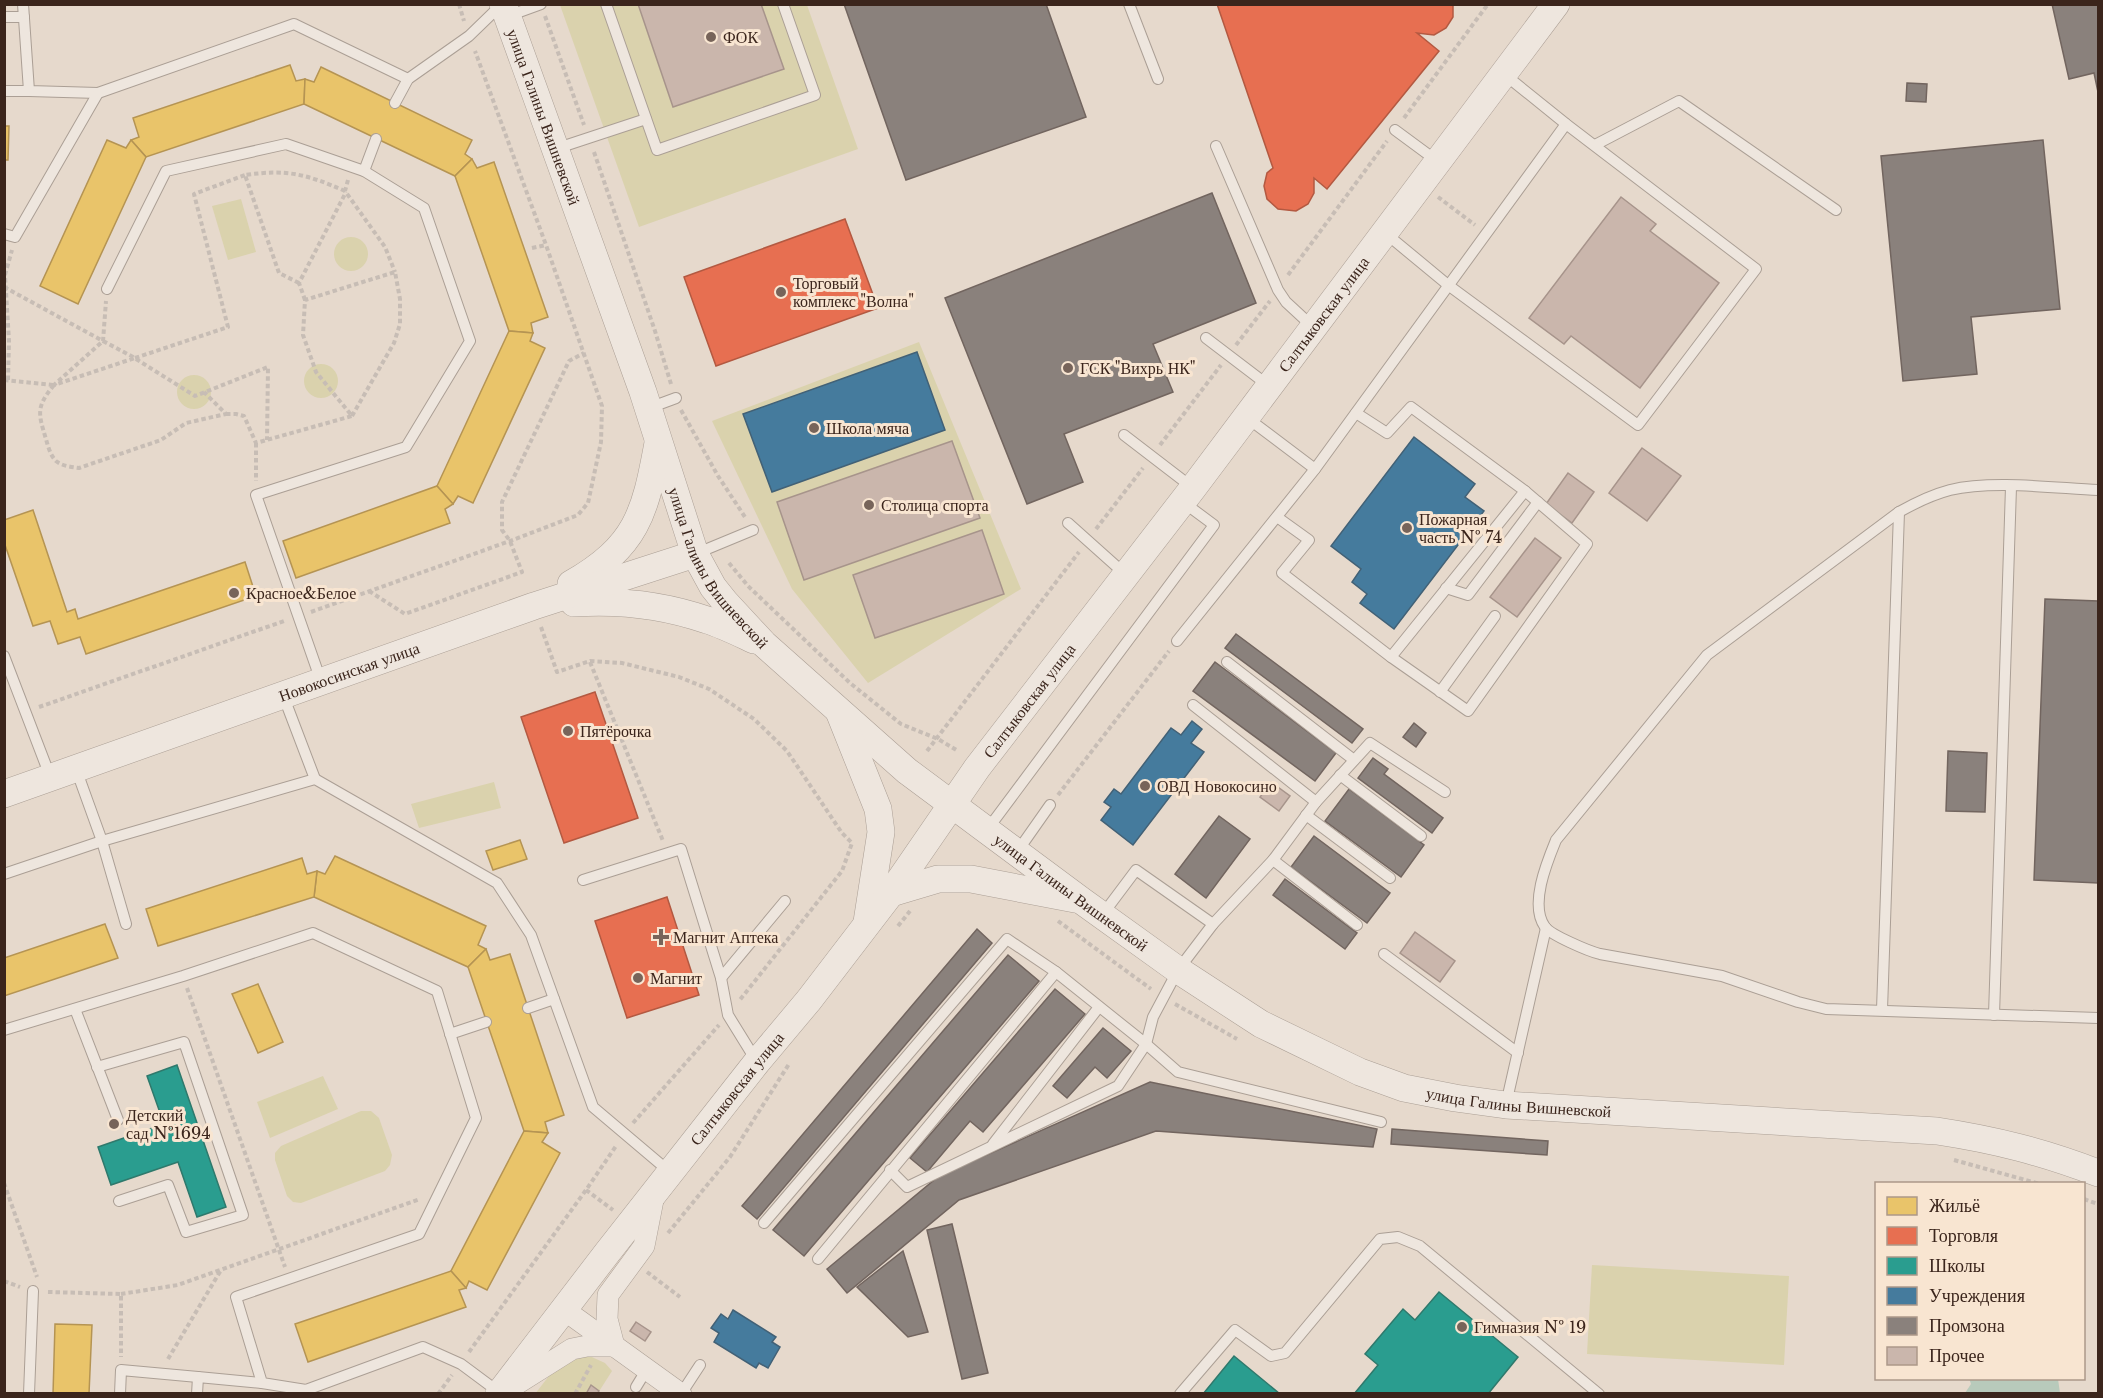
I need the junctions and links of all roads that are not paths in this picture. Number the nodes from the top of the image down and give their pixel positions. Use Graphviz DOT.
graph roads {
  1 [pos="23,4"];
  2 [pos="606,4"];
  3 [pos="783,4"];
  4 [pos="1130,4"];
  5 [pos="1556,4"];
  6 [pos="541,5"];
  7 [pos="504,8"];
  8 [pos="4,17"];
  9 [pos="24,17"];
  10 [pos="1504,74"];
  11 [pos="408,79"];
  12 [pos="1158,79"];
  13 [pos="4,91"];
  14 [pos="29,92"];
  15 [pos="98,93"];
  16 [pos="395,102"];
  17 [pos="646,119"];
  18 [pos="1566,124"];
  19 [pos="1395,130"];
  20 [pos="376,139"];
  21 [pos="1595,145"];
  22 [pos="1216,146"];
  23 [pos="555,149"];
  24 [pos="1437,161"];
  25 [pos="364,171"];
  26 [pos="1836,210"];
  27 [pos="1384,232"];
  28 [pos="10,236"];
  29 [pos="1448,285"];
  30 [pos="107,289"];
  31 [pos="1313,327"];
  32 [pos="1206,338"];
  33 [pos="1269,386"];
  34 [pos="676,398"];
  35 [pos="648,408"];
  36 [pos="1356,413"];
  37 [pos="1246,417"];
  38 [pos="1124,435"];
  39 [pos="659,441"];
  40 [pos="1315,469"];
  41 [pos="2011,487"];
  42 [pos="2098,490"];
  43 [pos="1525,491"];
  44 [pos="1188,495"];
  45 [pos="1538,502"];
  46 [pos="1899,512"];
  47 [pos="1277,517"];
  48 [pos="1068,523"];
  49 [pos="753,530"];
  50 [pos="705,550"];
  51 [pos="1126,574"];
  52 [pos="1446,588"];
  53 [pos="537,616"];
  54 [pos="1495,616"];
  55 [pos="1177,641"];
  56 [pos="764,645"];
  57 [pos="4,656"];
  58 [pos="1391,657"];
  59 [pos="1227,662"];
  60 [pos="321,682"];
  61 [pos="1440,692"];
  62 [pos="283,695"];
  63 [pos="1193,705"];
  64 [pos="839,710"];
  65 [pos="1354,760"];
  66 [pos="63,774"];
  67 [pos="1340,776"];
  68 [pos="315,779"];
  69 [pos="1445,792"];
  70 [pos="4,794"];
  71 [pos="1316,802"];
  72 [pos="952,805"];
  73 [pos="1050,805"];
  74 [pos="1306,815"];
  75 [pos="987,830"];
  76 [pos="1421,836"];
  77 [pos="102,841"];
  78 [pos="1017,852"];
  79 [pos="1273,860"];
  80 [pos="4,874"];
  81 [pos="1390,878"];
  82 [pos="583,880"];
  83 [pos="785,901"];
  84 [pos="902,901"];
  85 [pos="1092,908"];
  86 [pos="126,924"];
  87 [pos="1213,924"];
  88 [pos="1357,925"];
  89 [pos="866,927"];
  90 [pos="1545,928"];
  91 [pos="1384,954"];
  92 [pos="1178,970"];
  93 [pos="1056,972"];
  94 [pos="721,978"];
  95 [pos="554,999"];
  96 [pos="1100,1007"];
  97 [pos="528,1008"];
  98 [pos="75,1009"];
  99 [pos="1882,1010"];
  100 [pos="1994,1015"];
  101 [pos="2098,1018"];
  102 [pos="486,1022"];
  103 [pos="4,1030"];
  104 [pos="450,1034"];
  105 [pos="1146,1044"];
  106 [pos="1518,1053"];
  107 [pos="757,1062"];
  108 [pos="97,1067"];
  109 [pos="1506,1105"];
  110 [pos="118,1120"];
  111 [pos="1380,1122"];
  112 [pos="991,1147"];
  113 [pos="890,1170"];
  114 [pos="671,1173"];
  115 [pos="2098,1173"];
  116 [pos="654,1195"];
  117 [pos="119,1201"];
  118 [pos="764,1222"];
  119 [pos="818,1258"];
  120 [pos="38,1292"];
  121 [pos="563,1310"];
  122 [pos="614,1346"];
  123 [pos="700,1365"];
  124 [pos="198,1377"];
  125 [pos="262,1383"];
  126 [pos="291,1391"];
  127 [pos="500,1393"];
  128 [pos="681,1393"];
  129 [pos="29,1394"];
  130 [pos="120,1394"];
  131 [pos="197,1394"];
  132 [pos="1180,1394"];
  133 [pos="1599,1394"];
  1 -- 9 [label="lane"];
  2 -- 17 [label="lane"];
  3 -- 17 [label="lane"];
  4 -- 12 [label="lane"];
  5 -- 10 [label="street, Салтыковская улица"];
  6 -- 7 [label="lane"];
  7 -- 11 [label="lane"];
  7 -- 23 [label="street, улица Галины Вишневской"];
  8 -- 9 [label="lane"];
  9 -- 14 [label="lane"];
  10 -- 18 [label="lane"];
  10 -- 24 [label="street, Салтыковская улица"];
  11 -- 15 [label="lane"];
  11 -- 16 [label="lane"];
  13 -- 14 [label="lane"];
  14 -- 15 [label="lane"];
  15 -- 28 [label="lane"];
  17 -- 23 [label="lane"];
  18 -- 21 [label="lane"];
  18 -- 29 [label="lane"];
  19 -- 24 [label="lane"];
  20 -- 25 [label="lane"];
  21 -- 26 [label="lane"];
  21 -- 29 [label="lane"];
  22 -- 31 [label="lane"];
  23 -- 35 [label="street, улица Галины Вишневской"];
  24 -- 27 [label="street, Салтыковская улица"];
  25 -- 30 [label="lane"];
  25 -- 60 [label="lane"];
  27 -- 29 [label="lane"];
  27 -- 31 [label="street, Салтыковская улица"];
  29 -- 36 [label="lane"];
  31 -- 33 [label="street, Салтыковская улица"];
  32 -- 33 [label="lane"];
  33 -- 37 [label="street, Салтыковская улица"];
  34 -- 35 [label="lane"];
  35 -- 39 [label="street, улица Галины Вишневской"];
  36 -- 40 [label="lane"];
  36 -- 43 [label="lane"];
  37 -- 40 [label="lane"];
  37 -- 44 [label="street, Салтыковская улица"];
  38 -- 44 [label="lane"];
  39 -- 50 [label="street, улица Галины Вишневской"];
  39 -- 53 [label="street"];
  40 -- 47 [label="lane"];
  41 -- 42 [label="lane"];
  41 -- 46 [label="lane"];
  41 -- 100 [label="lane"];
  43 -- 45 [label="lane"];
  43 -- 52 [label="lane"];
  44 -- 51 [label="street, Салтыковская улица"];
  44 -- 75 [label="lane"];
  45 -- 52 [label="lane"];
  45 -- 61 [label="lane"];
  46 -- 90 [label="lane"];
  46 -- 99 [label="lane"];
  47 -- 55 [label="lane"];
  47 -- 58 [label="lane"];
  48 -- 51 [label="lane"];
  49 -- 50 [label="lane"];
  50 -- 53 [label="street, Новокосинская улица"];
  50 -- 56 [label="street, улица Галины Вишневской"];
  51 -- 72 [label="street, Салтыковская улица"];
  52 -- 58 [label="lane"];
  53 -- 56 [label="street"];
  53 -- 60 [label="street, Новокосинская улица"];
  54 -- 61 [label="lane"];
  56 -- 64 [label="street, улица Галины Вишневской"];
  57 -- 66 [label="lane"];
  58 -- 61 [label="lane"];
  59 -- 65 [label="lane"];
  60 -- 62 [label="street, Новокосинская улица"];
  62 -- 66 [label="street, Новокосинская улица"];
  62 -- 68 [label="lane"];
  63 -- 71 [label="lane"];
  64 -- 72 [label="street, улица Галины Вишневской"];
  64 -- 89 [label="street"];
  65 -- 67 [label="lane"];
  65 -- 69 [label="lane"];
  66 -- 70 [label="street, Новокосинская улица"];
  66 -- 77 [label="lane"];
  67 -- 71 [label="lane"];
  67 -- 76 [label="lane"];
  68 -- 77 [label="lane"];
  68 -- 95 [label="lane"];
  71 -- 74 [label="lane"];
  72 -- 75 [label="street, улица Галины Вишневской"];
  72 -- 84 [label="street, Салтыковская улица"];
  73 -- 78 [label="lane"];
  74 -- 79 [label="lane"];
  74 -- 81 [label="lane"];
  75 -- 78 [label="street, улица Галины Вишневской"];
  77 -- 80 [label="lane"];
  77 -- 86 [label="lane"];
  78 -- 85 [label="street, улица Галины Вишневской"];
  79 -- 87 [label="lane"];
  79 -- 88 [label="lane"];
  82 -- 94 [label="lane"];
  83 -- 94 [label="lane"];
  84 -- 85 [label="street"];
  84 -- 89 [label="street, Салтыковская улица"];
  85 -- 87 [label="lane"];
  85 -- 92 [label="street, улица Галины Вишневской"];
  87 -- 92 [label="lane"];
  89 -- 107 [label="street, Салтыковская улица"];
  90 -- 99 [label="lane"];
  90 -- 106 [label="lane"];
  91 -- 106 [label="lane"];
  92 -- 105 [label="lane"];
  92 -- 109 [label="street, улица Галины Вишневской"];
  93 -- 96 [label="lane"];
  93 -- 113 [label="lane"];
  93 -- 118 [label="lane"];
  94 -- 107 [label="lane"];
  95 -- 97 [label="lane"];
  95 -- 114 [label="lane"];
  96 -- 105 [label="lane"];
  96 -- 112 [label="lane"];
  98 -- 103 [label="lane"];
  98 -- 104 [label="lane"];
  98 -- 108 [label="lane"];
  99 -- 100 [label="lane"];
  100 -- 101 [label="lane"];
  102 -- 104 [label="lane"];
  104 -- 125 [label="lane"];
  105 -- 111 [label="lane"];
  105 -- 112 [label="lane"];
  106 -- 109 [label="lane"];
  107 -- 114 [label="street, Салтыковская улица"];
  108 -- 110 [label="lane"];
  108 -- 117 [label="lane"];
  109 -- 115 [label="street, улица Галины Вишневской"];
  112 -- 113 [label="lane"];
  113 -- 119 [label="lane"];
  114 -- 116 [label="street, Салтыковская улица"];
  116 -- 121 [label="street, Салтыковская улица"];
  116 -- 122 [label="street"];
  120 -- 129 [label="lane"];
  121 -- 122 [label="street"];
  121 -- 127 [label="street, Салтыковская улица"];
  122 -- 127 [label="street"];
  122 -- 128 [label="street"];
  123 -- 128 [label="lane"];
  124 -- 125 [label="lane"];
  124 -- 130 [label="lane"];
  124 -- 131 [label="lane"];
  125 -- 126 [label="lane"];
  126 -- 127 [label="lane"];
  132 -- 133 [label="lane"];
}
